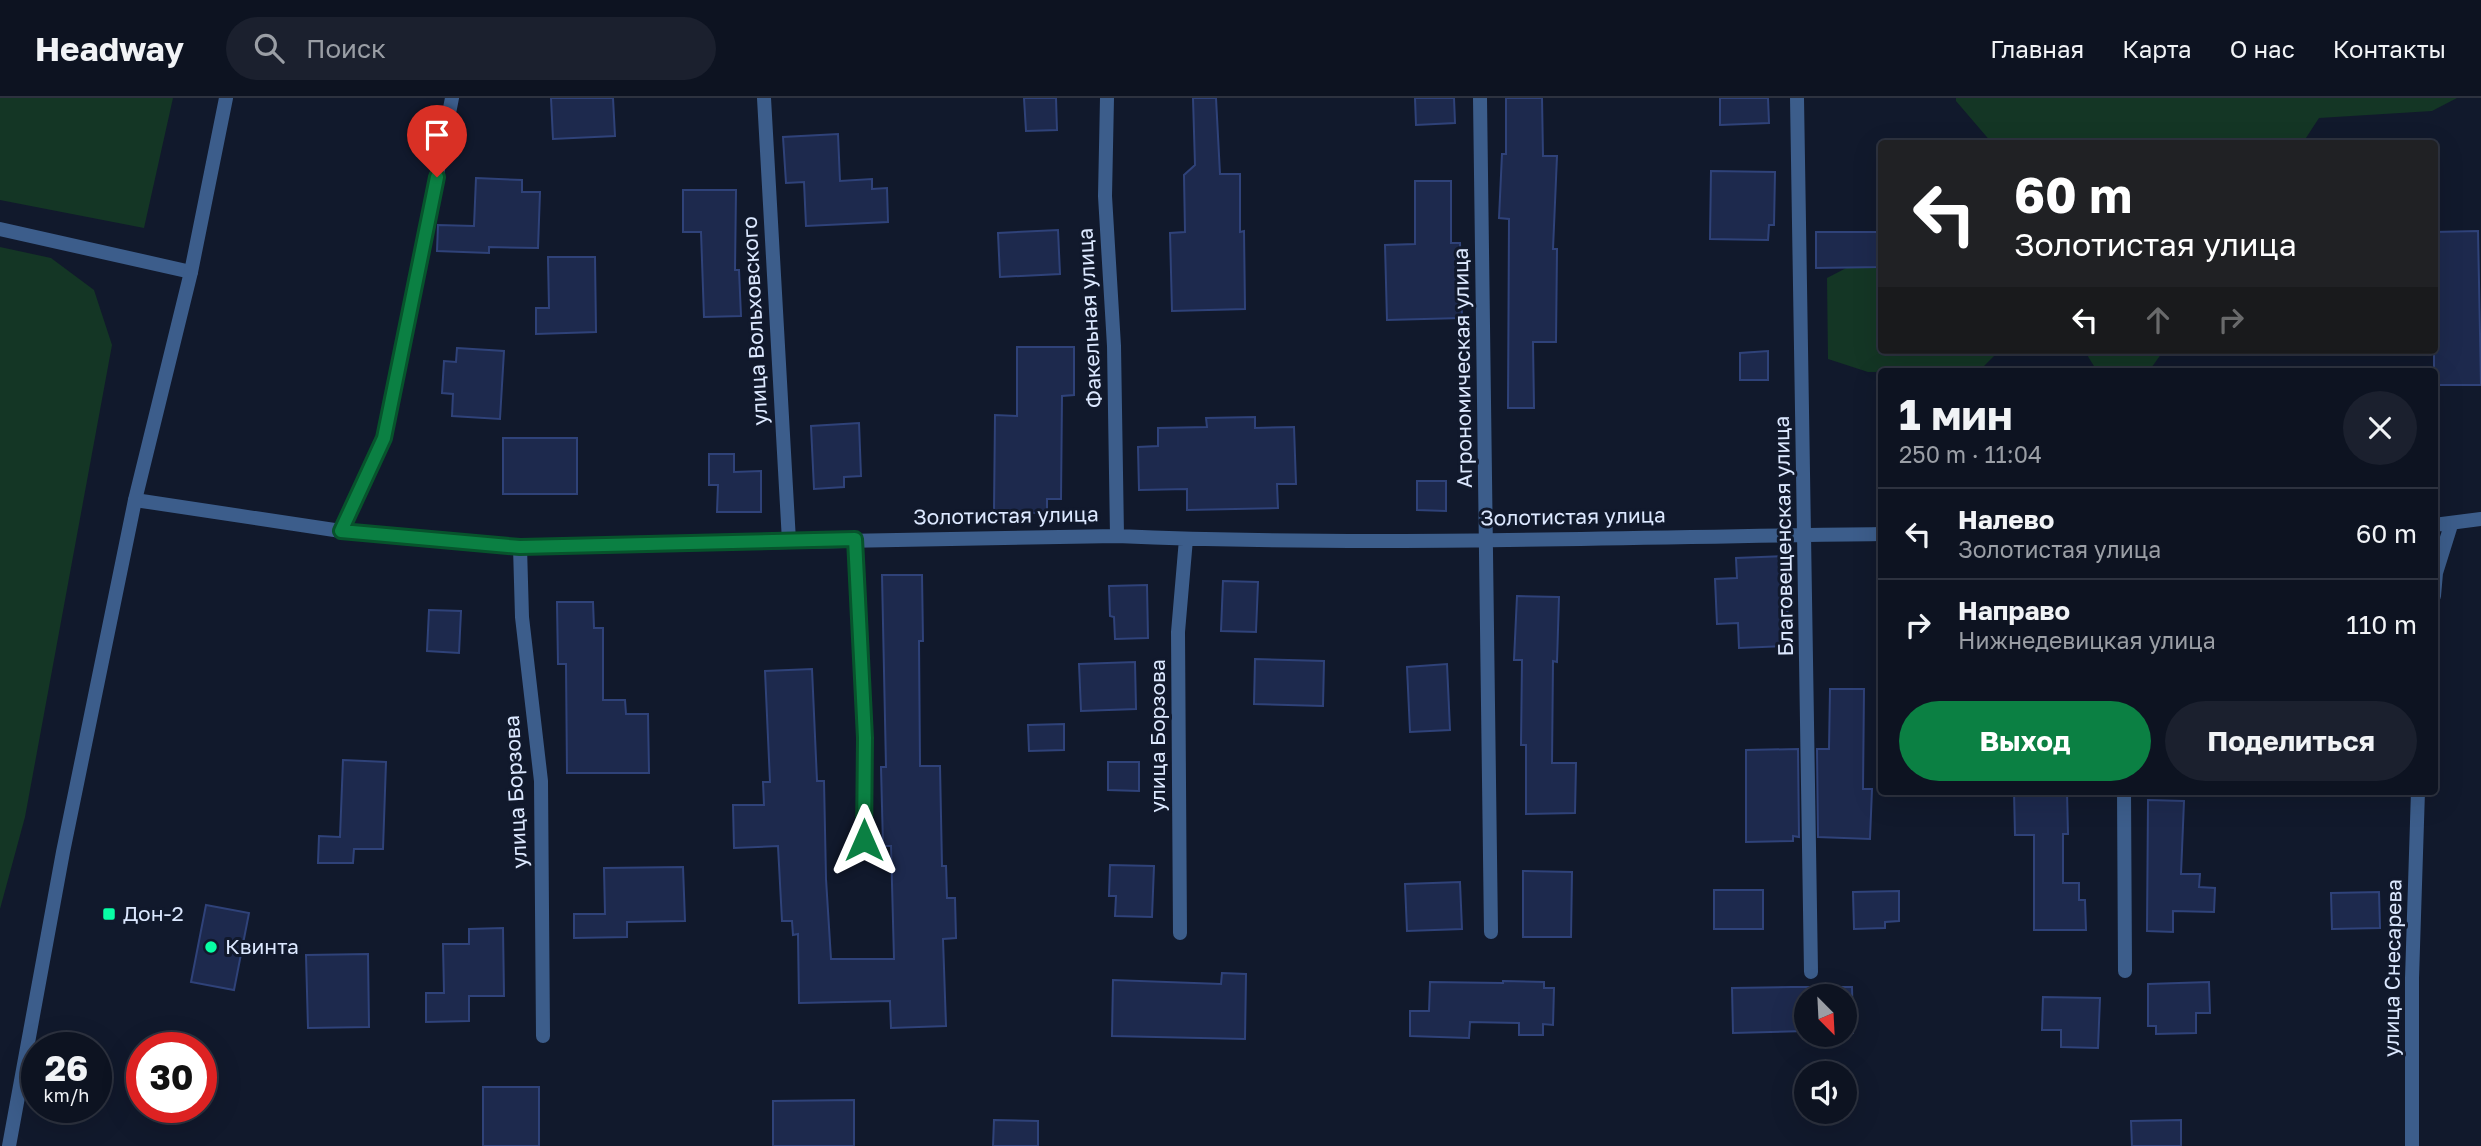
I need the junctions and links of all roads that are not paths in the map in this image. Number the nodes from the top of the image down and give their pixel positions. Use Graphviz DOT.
graph roads {
  1 [pos="226,98"];
  2 [pos="452,98"];
  3 [pos="764,98"];
  4 [pos="1107,98"];
  5 [pos="1480,98"];
  6 [pos="1797,98"];
  7 [pos="0,229"];
  8 [pos="191,272"];
  9 [pos="135,500"];
  10 [pos="2481,519"];
  11 [pos="2438,525"];
  12 [pos="2451,525"];
  13 [pos="341,531"];
  14 [pos="1878,534"];
  15 [pos="1805,535"];
  16 [pos="1117,536"];
  17 [pos="855,539"];
  18 [pos="1186,539"];
  19 [pos="1487,539"];
  20 [pos="789,541"];
  21 [pos="520,547"];
  22 [pos="2438,570"];
  23 [pos="2124,795"];
  24 [pos="2418,795"];
  25 [pos="864,840"];
  26 [pos="1491,932"];
  27 [pos="1180,933"];
  28 [pos="2125,971"];
  29 [pos="1811,972"];
  30 [pos="543,1036"];
  31 [pos="9,1146"];
  32 [pos="2412,1146"];
  1 -- 8 [label="street"];
  2 -- 13 [label="street"];
  3 -- 20 [label="street, улица Вольховского"];
  4 -- 16 [label="street, Факельная улица"];
  5 -- 19 [label="street, Агрономическая улица"];
  6 -- 15 [label="street, Благовещенская улица"];
  7 -- 8 [label="street"];
  8 -- 9 [label="street"];
  9 -- 13 [label="street, Золотистая улица"];
  9 -- 31 [label="street"];
  10 -- 12 [label="street"];
  11 -- 12 [label="street"];
  12 -- 22 [label="street"];
  13 -- 21 [label="street, Золотистая улица"];
  14 -- 15 [label="street, Золотистая улица"];
  15 -- 19 [label="street, Золотистая улица"];
  15 -- 29 [label="street, Благовещенская улица"];
  16 -- 17 [label="street, Золотистая улица"];
  16 -- 18 [label="street, Золотистая улица"];
  17 -- 20 [label="street, Золотистая улица"];
  17 -- 25 [label="street"];
  18 -- 19 [label="street, Золотистая улица"];
  18 -- 27 [label="street, улица Борзова"];
  19 -- 26 [label="street, Агрономическая улица"];
  20 -- 21 [label="street, Золотистая улица"];
  21 -- 30 [label="street, улица Борзова"];
  23 -- 28 [label="street"];
  24 -- 32 [label="street, улица Снесарева"];
}
